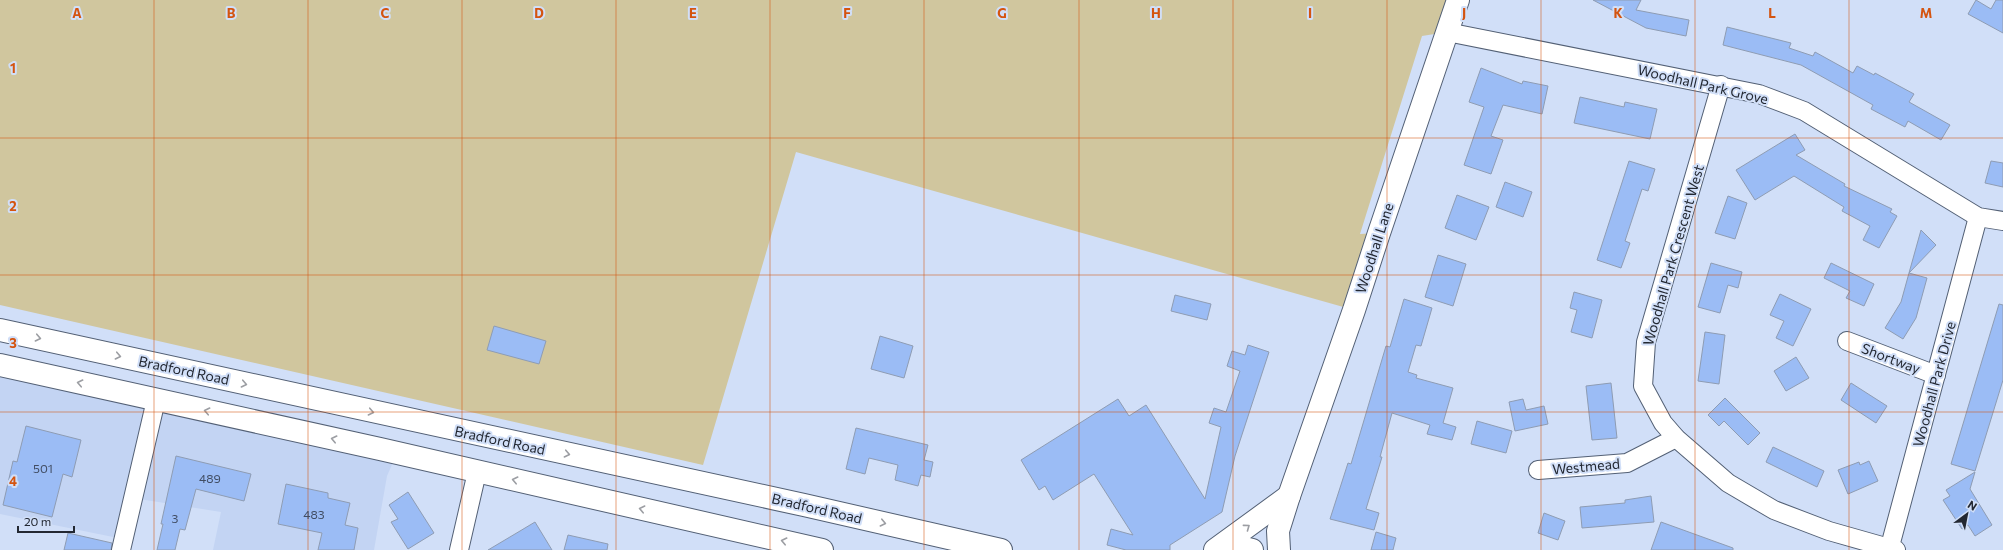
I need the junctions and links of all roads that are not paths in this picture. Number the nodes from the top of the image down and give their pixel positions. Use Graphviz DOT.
graph roads {
  1 [pos="1458,0"];
  2 [pos="1447,32"];
  3 [pos="1721,85"];
  4 [pos="1978,217"];
  5 [pos="2003,220"];
  6 [pos="0,330"];
  7 [pos="1847,342"];
  8 [pos="0,365"];
  9 [pos="1936,375"];
  10 [pos="156,400"];
  11 [pos="1676,438"];
  12 [pos="1538,470"];
  13 [pos="477,472"];
  14 [pos="1289,496"];
  15 [pos="121,550"];
  16 [pos="459,550"];
  17 [pos="822,550"];
  18 [pos="1000,550"];
  19 [pos="1215,550"];
  20 [pos="1222,550"];
  21 [pos="1252,550"];
  22 [pos="1279,550"];
  23 [pos="1892,550"];
  1 -- 2 [label="main road, Woodhall Lane"];
  2 -- 3 [label="street, Woodhall Park Grove"];
  2 -- 14 [label="main road, Woodhall Lane"];
  3 -- 4 [label="street, Woodhall Park Grove"];
  3 -- 11 [label="street, Woodhall Park Crescent West"];
  4 -- 5 [label="street, Woodhall Park Grove"];
  4 -- 9 [label="street, Woodhall Park Drive"];
  6 -- 18 [label="main road, Bradford Road, one-way"];
  7 -- 9 [label="street, Shortway"];
  10 -- 8 [label="main road, one-way"];
  9 -- 23 [label="street, Woodhall Park Drive"];
  13 -- 10 [label="main road, one-way"];
  10 -- 15 [label="street"];
  11 -- 12 [label="street, Westmead"];
  11 -- 23 [label="street, Woodhall Park Crescent West"];
  13 -- 16 [label="street"];
  17 -- 13 [label="main road, one-way"];
  19 -- 14 [label="main road, one-way"];
  14 -- 22 [label="main road, Woodhall Lane"];
  20 -- 21 [label="main road"];
}
